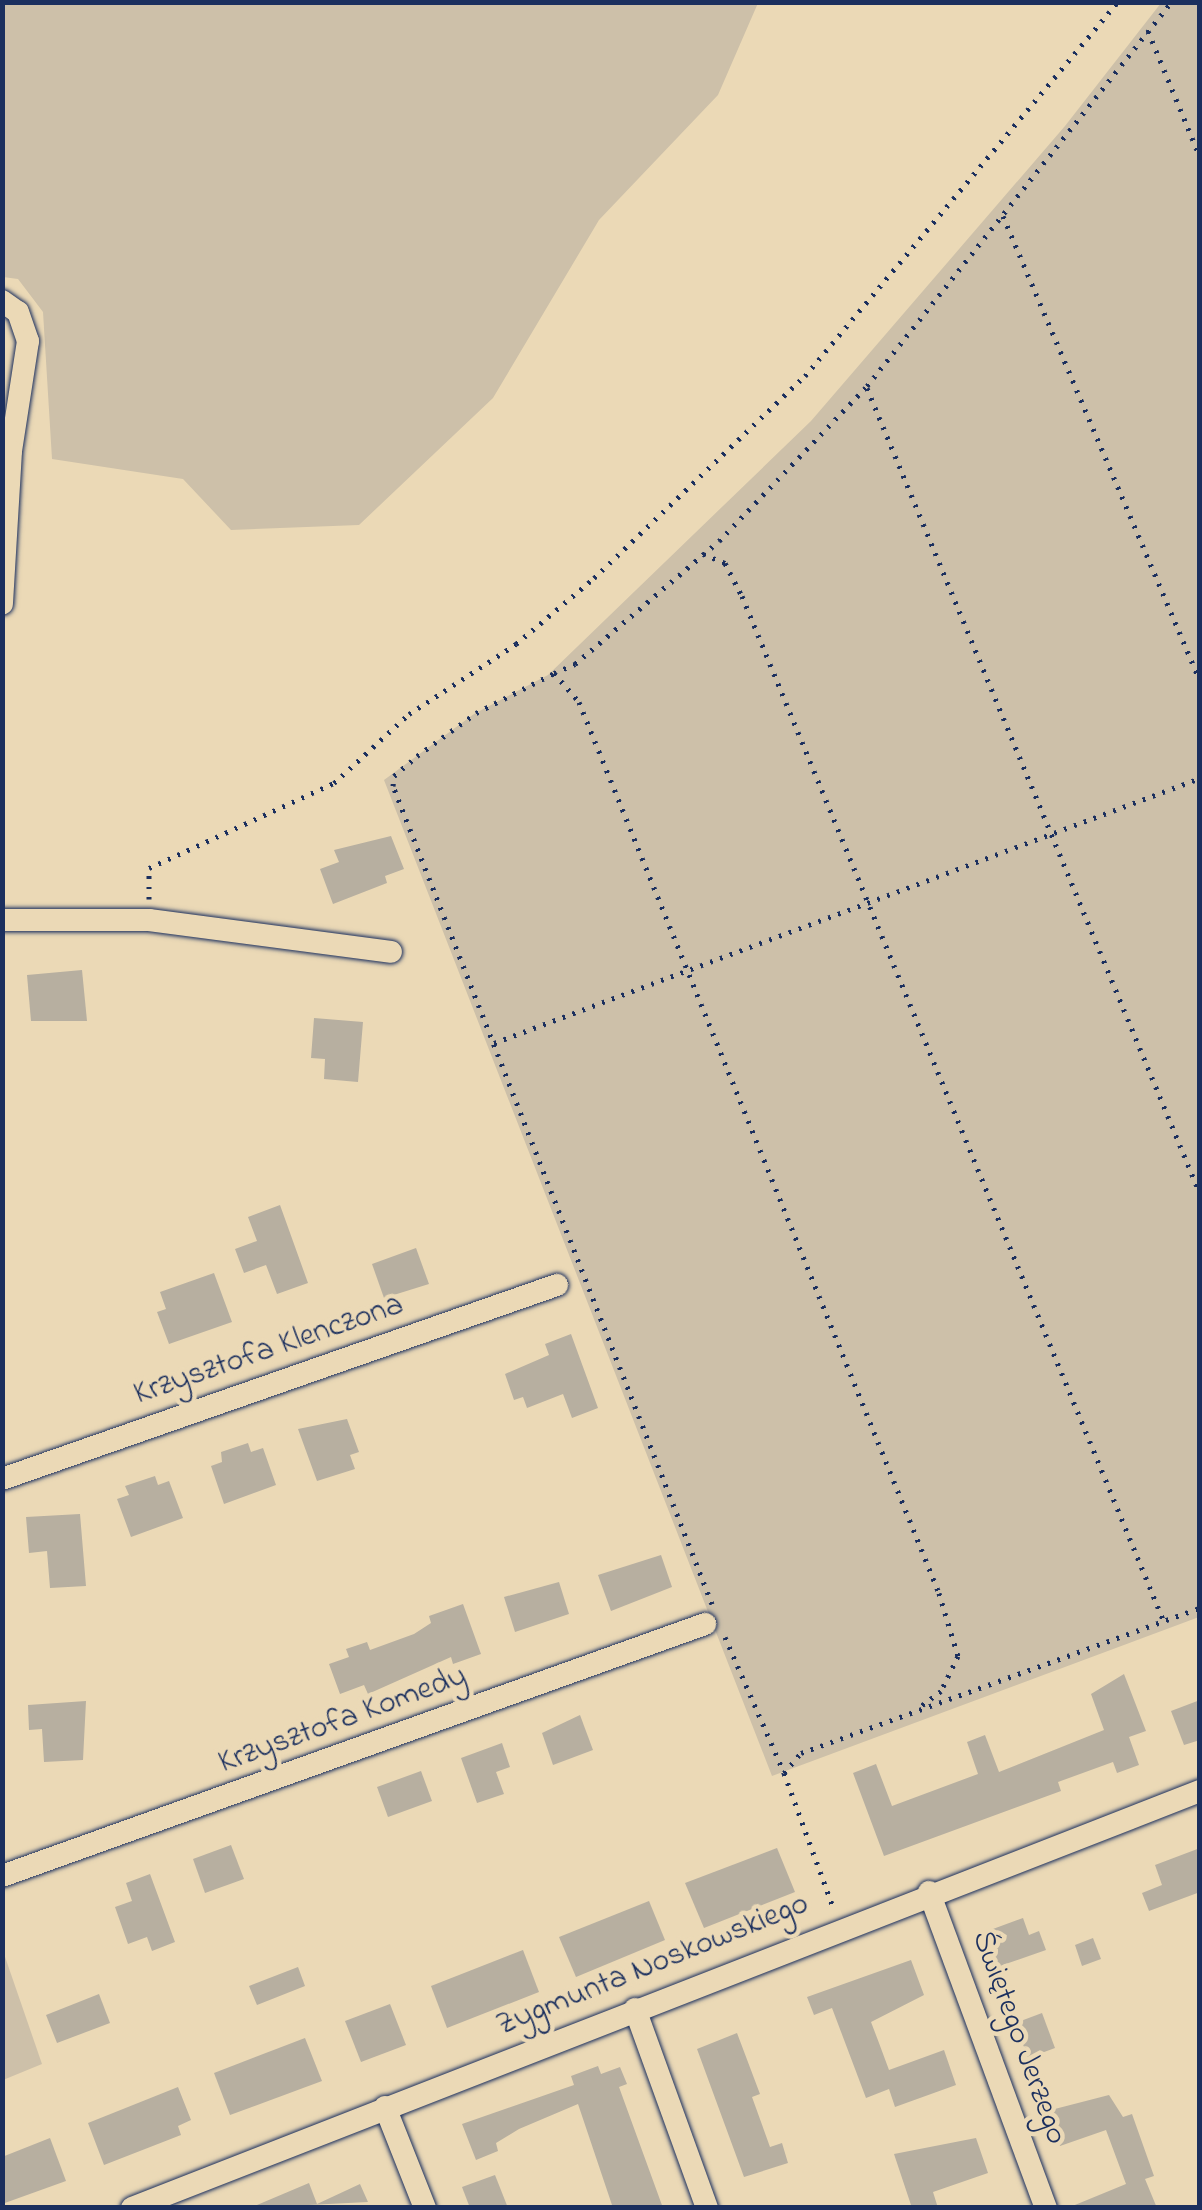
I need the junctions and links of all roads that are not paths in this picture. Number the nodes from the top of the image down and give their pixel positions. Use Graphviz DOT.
graph roads {
  1 [pos="2,301"];
  2 [pos="3,604"];
  3 [pos="2,920"];
  4 [pos="391,952"];
  5 [pos="557,1284"];
  6 [pos="2,1479"];
  7 [pos="705,1624"];
  8 [pos="1200,1790"];
  9 [pos="3,1868"];
  10 [pos="929,1892"];
  11 [pos="635,2009"];
  12 [pos="386,2107"];
  13 [pos="140,2206"];
  14 [pos="424,2208"];
  15 [pos="707,2208"];
  16 [pos="1046,2208"];
  1 -- 2 [label="street"];
  3 -- 4 [label="street"];
  5 -- 6 [label="street, Krzysztofa Klenczona"];
  7 -- 9 [label="street, Krzysztofa Komedy"];
  8 -- 10 [label="street, Zygmunta Noskowskiego"];
  10 -- 11 [label="street, Zygmunta Noskowskiego"];
  10 -- 16 [label="street, Świętego Jerzego"];
  11 -- 12 [label="street, Zygmunta Noskowskiego"];
  11 -- 15 [label="street"];
  12 -- 13 [label="street, Zygmunta Noskowskiego"];
  12 -- 14 [label="street"];
}
